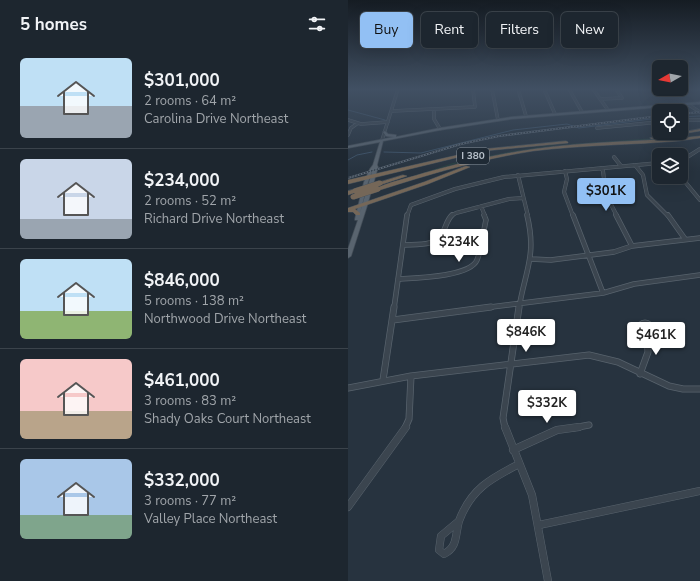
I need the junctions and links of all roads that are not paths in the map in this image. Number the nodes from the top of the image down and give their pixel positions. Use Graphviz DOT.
graph roads {
  1 [pos="390,116"];
  2 [pos="434,116"];
  3 [pos="497,116"];
  4 [pos="526,116"];
  5 [pos="348,120"];
  6 [pos="498,120"];
  7 [pos="688,120"];
  8 [pos="700,120"];
  9 [pos="388,122"];
  10 [pos="358,123"];
  11 [pos="652,123"];
  12 [pos="597,128"];
  13 [pos="440,129"];
  14 [pos="700,130"];
  15 [pos="385,132"];
  16 [pos="688,132"];
  17 [pos="700,133"];
  18 [pos="348,134"];
  19 [pos="688,134"];
  20 [pos="401,136"];
  21 [pos="700,137"];
  22 [pos="652,138"];
  23 [pos="382,140"];
  24 [pos="569,142"];
  25 [pos="700,142"];
  26 [pos="597,145"];
  27 [pos="348,147"];
  28 [pos="546,148"];
  29 [pos="700,149"];
  30 [pos="688,156"];
  31 [pos="614,157"];
  32 [pos="652,163"];
  33 [pos="635,165"];
  34 [pos="375,166"];
  35 [pos="621,166"];
  36 [pos="601,168"];
  37 [pos="390,171"];
  38 [pos="565,171"];
  39 [pos="371,175"];
  40 [pos="518,175"];
  41 [pos="348,182"];
  42 [pos="687,184"];
  43 [pos="379,186"];
  44 [pos="348,193"];
  45 [pos="351,198"];
  46 [pos="523,198"];
  47 [pos="700,200"];
  48 [pos="363,205"];
  49 [pos="481,206"];
  50 [pos="348,210"];
  51 [pos="358,214"];
  52 [pos="356,229"];
  53 [pos="700,238"];
  54 [pos="685,239"];
  55 [pos="403,245"];
  56 [pos="632,246"];
  57 [pos="348,256"];
  58 [pos="588,256"];
  59 [pos="531,259"];
  60 [pos="700,275"];
  61 [pos="398,279"];
  62 [pos="603,293"];
  63 [pos="520,304"];
  64 [pos="393,320"];
  65 [pos="646,334"];
  66 [pos="510,364"];
  67 [pos="640,374"];
  68 [pos="412,376"];
  69 [pos="383,380"];
  70 [pos="348,388"];
  71 [pos="700,389"];
  72 [pos="589,425"];
  73 [pos="513,450"];
  74 [pos="519,464"];
  75 [pos="700,491"];
  76 [pos="348,507"];
  77 [pos="458,521"];
  78 [pos="539,525"];
  79 [pos="548,581"];
  1 -- 9 [label="street"];
  2 -- 13 [label="street"];
  3 -- 6 [label="street"];
  4 -- 6 [label="main road"];
  5 -- 10 [label="street"];
  6 -- 13 [label="main road"];
  7 -- 8 [label="street"];
  9 -- 10 [label="street"];
  9 -- 15 [label="street"];
  10 -- 18 [label="street"];
  11 -- 12 [label="street"];
  13 -- 20 [label="main road"];
  14 -- 16 [label="highway"];
  15 -- 20 [label="main road"];
  15 -- 23 [label="street"];
  17 -- 19 [label="highway, I 380"];
  20 -- 23 [label="main road"];
  21 -- 26 [label="highway, I 380"];
  22 -- 24 [label="highway, I 380"];
  23 -- 27 [label="main road"];
  23 -- 34 [label="main road"];
  24 -- 37 [label="highway"];
  24 -- 43 [label="highway, I 380"];
  25 -- 26 [label="highway"];
  26 -- 28 [label="highway, I 380"];
  28 -- 43 [label="highway, I 380"];
  28 -- 48 [label="highway"];
  29 -- 30 [label="street"];
  31 -- 35 [label="street"];
  32 -- 33 [label="street"];
  33 -- 35 [label="street"];
  33 -- 54 [label="street"];
  34 -- 37 [label="highway"];
  34 -- 39 [label="main road"];
  35 -- 36 [label="street"];
  36 -- 38 [label="street"];
  36 -- 56 [label="street"];
  37 -- 39 [label="highway"];
  38 -- 40 [label="street"];
  38 -- 58 [label="street"];
  39 -- 41 [label="highway"];
  39 -- 48 [label="main road"];
  40 -- 46 [label="street"];
  40 -- 55 [label="street"];
  42 -- 47 [label="street"];
  43 -- 44 [label="highway, I 380, bridge"];
  43 -- 45 [label="highway, I 380, bridge"];
  46 -- 49 [label="street"];
  46 -- 59 [label="street"];
  48 -- 50 [label="highway"];
  48 -- 51 [label="main road"];
  48 -- 52 [label="main road"];
  49 -- 55 [label="street"];
  49 -- 61 [label="street"];
  50 -- 51 [label="highway"];
  51 -- 52 [label="main road"];
  52 -- 57 [label="main road"];
  53 -- 54 [label="street"];
  54 -- 56 [label="street"];
  55 -- 61 [label="street"];
  56 -- 58 [label="street"];
  58 -- 59 [label="street"];
  58 -- 62 [label="street"];
  59 -- 63 [label="street"];
  60 -- 62 [label="street"];
  61 -- 64 [label="street"];
  62 -- 63 [label="street"];
  63 -- 64 [label="street"];
  63 -- 66 [label="street"];
  64 -- 69 [label="street"];
  65 -- 67 [label="street"];
  66 -- 67 [label="street"];
  66 -- 68 [label="street"];
  66 -- 73 [label="street"];
  67 -- 71 [label="street"];
  68 -- 69 [label="street"];
  68 -- 76 [label="street"];
  69 -- 70 [label="street"];
  72 -- 73 [label="street"];
  73 -- 74 [label="street"];
  74 -- 77 [label="street"];
  74 -- 78 [label="street"];
  75 -- 78 [label="street"];
  78 -- 79 [label="street"];
}
